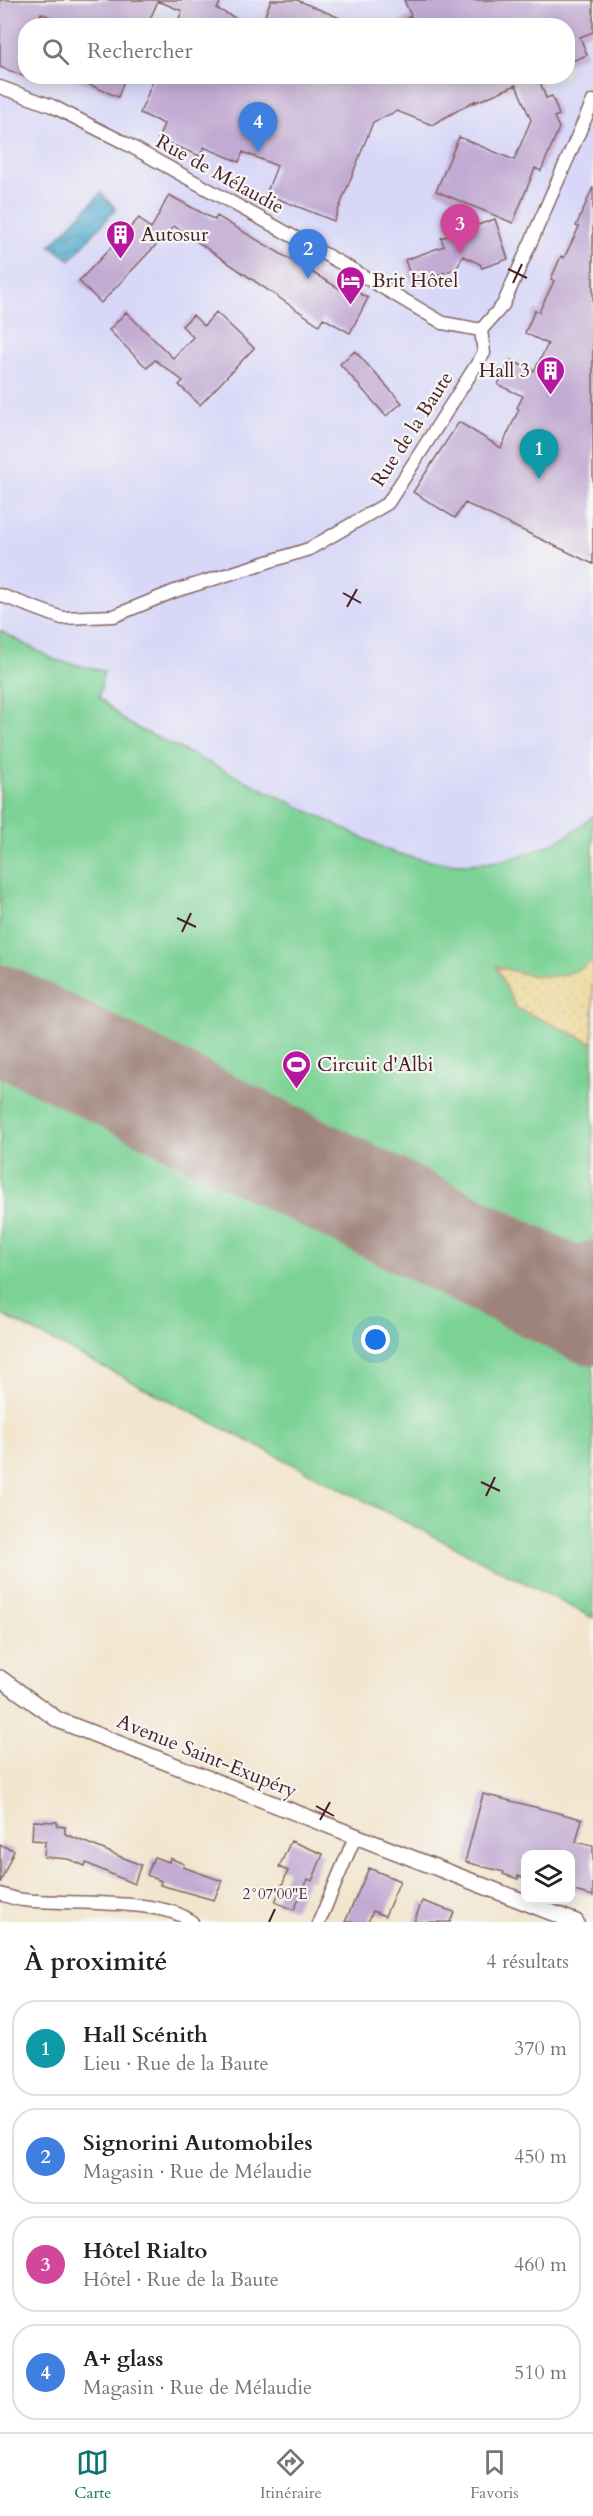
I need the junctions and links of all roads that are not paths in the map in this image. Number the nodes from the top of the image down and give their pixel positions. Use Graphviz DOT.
graph roads {
  1 [pos="0,87"];
  2 [pos="593,101"];
  3 [pos="481,330"];
  4 [pos="0,595"];
  5 [pos="0,1678"];
  6 [pos="355,1837"];
  7 [pos="0,1894"];
  8 [pos="192,1922"];
  9 [pos="319,1922"];
  10 [pos="576,1922"];
  1 -- 3 [label="street, Rue de Mélaudie"];
  2 -- 3 [label="street"];
  3 -- 4 [label="street, Rue de la Baute"];
  5 -- 6 [label="street, Avenue Saint-Exupéry"];
  6 -- 9 [label="street"];
  6 -- 10 [label="street, Avenue Saint-Exupéry"];
  7 -- 8 [label="street"];
}
